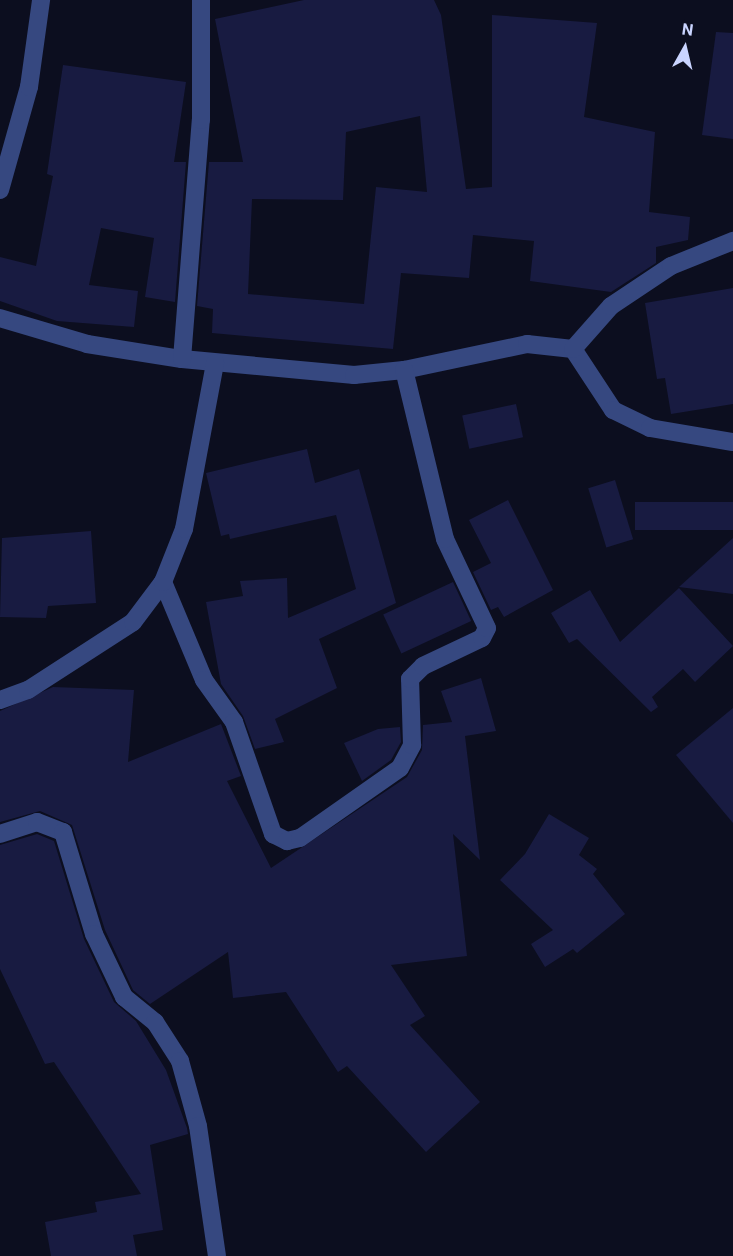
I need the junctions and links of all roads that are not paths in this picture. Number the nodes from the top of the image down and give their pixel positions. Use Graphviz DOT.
graph roads {
  1 [pos="41,0"];
  2 [pos="201,0"];
  3 [pos="0,190"];
  4 [pos="733,241"];
  5 [pos="0,318"];
  6 [pos="573,349"];
  7 [pos="182,359"];
  8 [pos="215,363"];
  9 [pos="404,370"];
  10 [pos="733,442"];
  11 [pos="163,582"];
  12 [pos="0,700"];
  13 [pos="0,834"];
  14 [pos="217,1256"];
  1 -- 3 [label="street"];
  2 -- 7 [label="street"];
  4 -- 6 [label="street"];
  5 -- 7 [label="street"];
  6 -- 9 [label="street"];
  6 -- 10 [label="street"];
  7 -- 8 [label="street"];
  8 -- 9 [label="street"];
  8 -- 11 [label="street"];
  9 -- 11 [label="street"];
  11 -- 12 [label="street"];
  13 -- 14 [label="street"];
}
